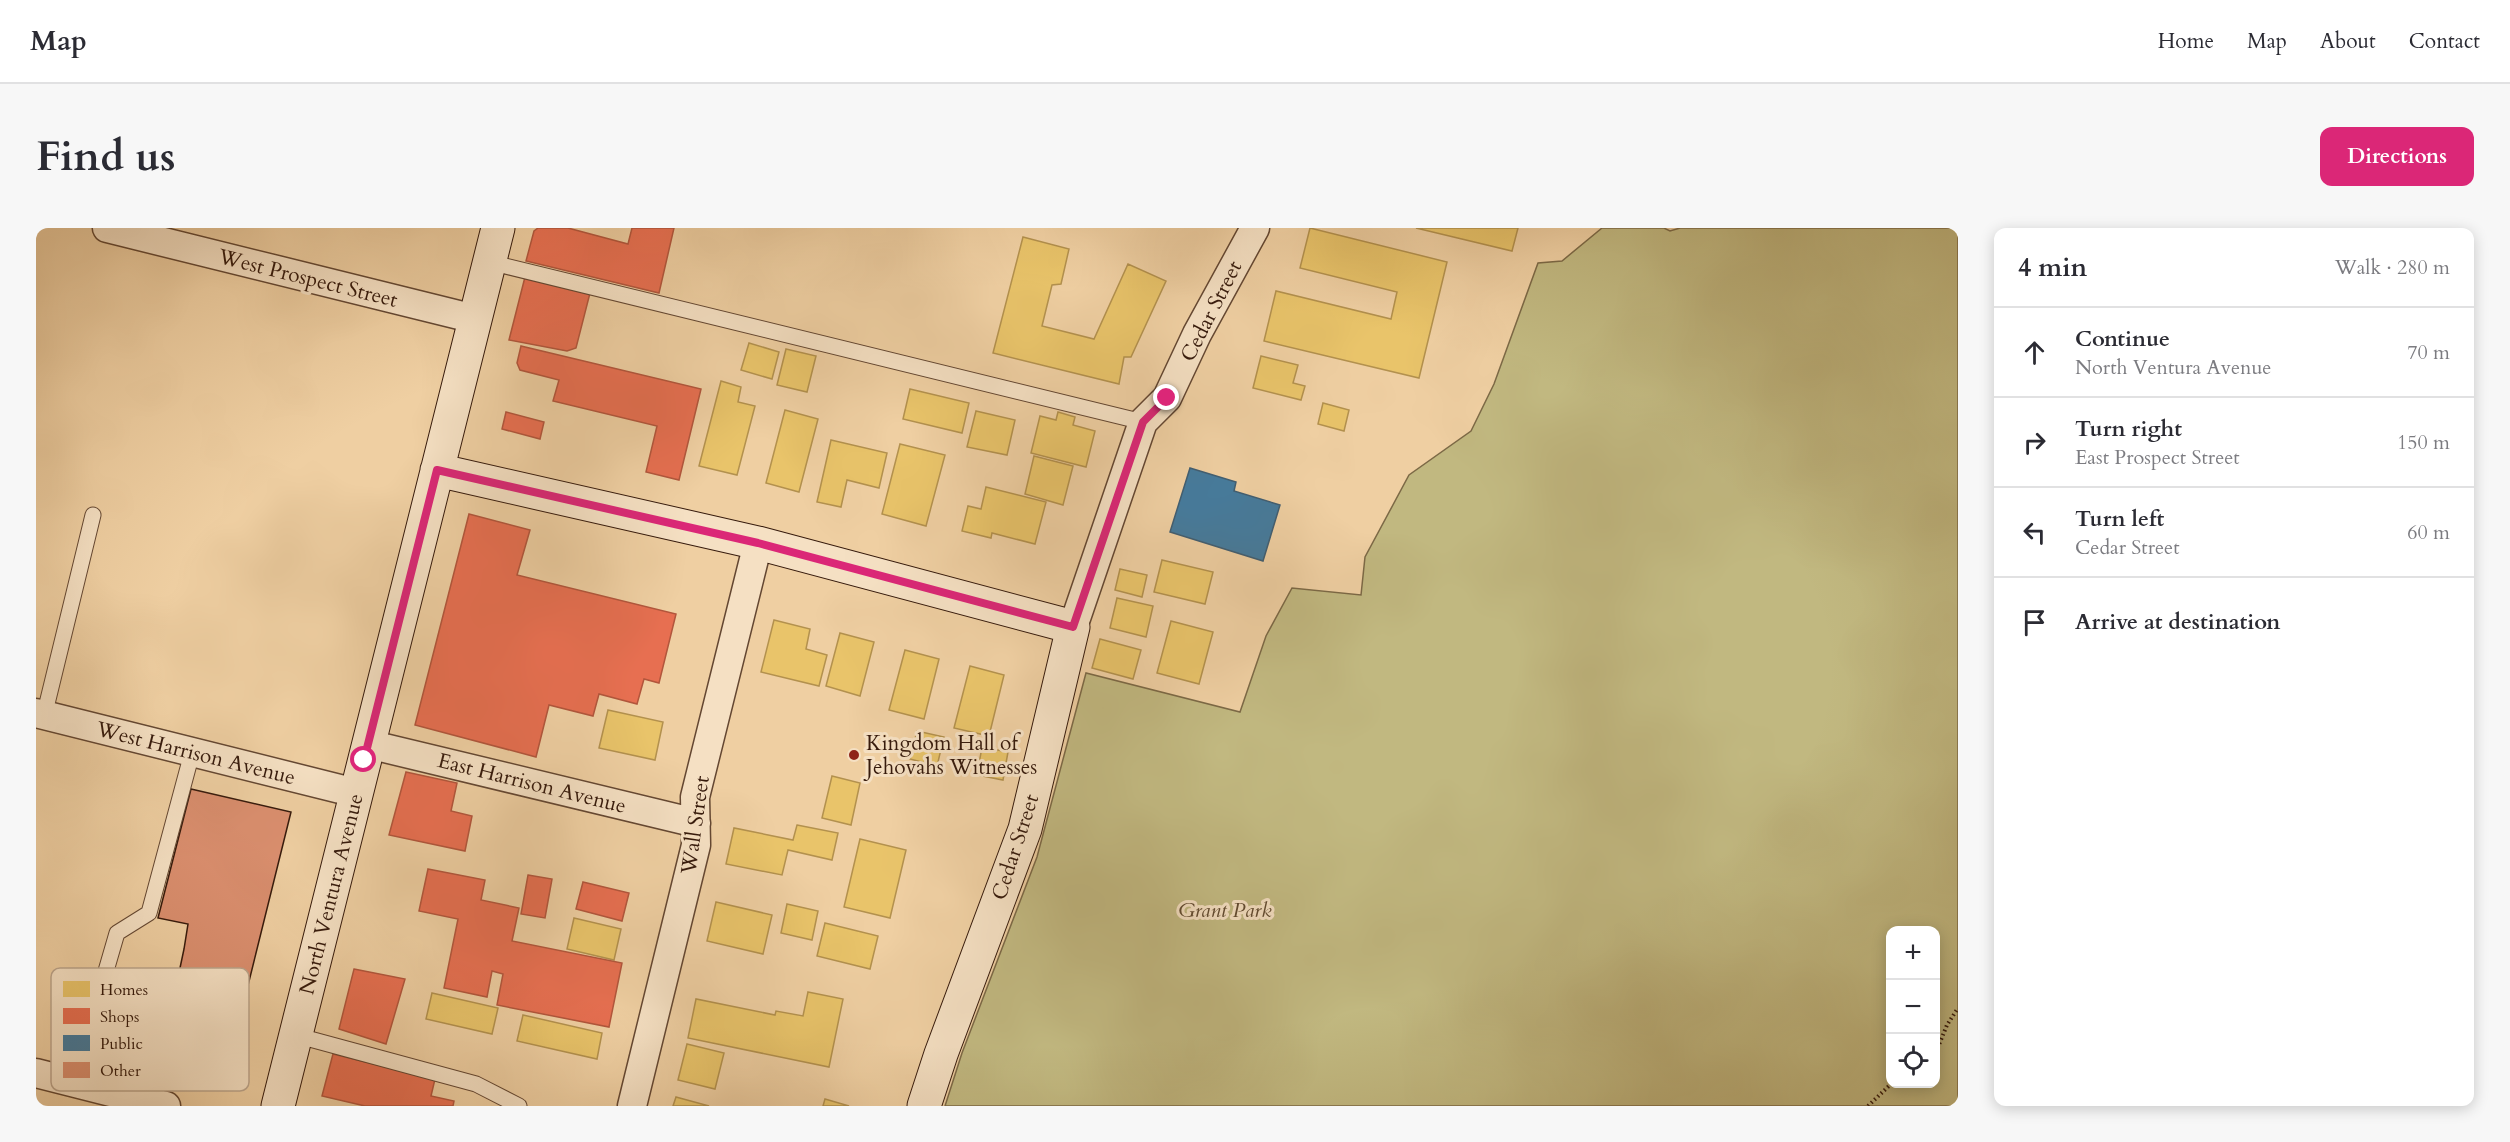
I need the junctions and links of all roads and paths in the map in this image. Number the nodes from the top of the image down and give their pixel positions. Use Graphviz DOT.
graph roads {
  1 [pos="107,228"];
  2 [pos="498,228"];
  3 [pos="1250,229"];
  4 [pos="489,262"];
  5 [pos="475,319"];
  6 [pos="1143,422"];
  7 [pos="437,470"];
  8 [pos="93,515"];
  9 [pos="758,543"];
  10 [pos="1073,627"];
  11 [pos="40,715"];
  12 [pos="368,744"];
  13 [pos="192,753"];
  14 [pos="356,793"];
  15 [pos="696,823"];
  16 [pos="107,968"];
  17 [pos="1958,1008"];
  18 [pos="295,1035"];
  19 [pos="1940,1042"];
  20 [pos="36,1073"];
  21 [pos="51,1077"];
  22 [pos="1886,1088"];
  23 [pos="107,1091"];
  24 [pos="166,1106"];
  25 [pos="278,1106"];
  26 [pos="519,1106"];
  27 [pos="632,1106"];
  28 [pos="924,1106"];
  29 [pos="1868,1106"];
  1 -- 5 [label="street, West Prospect Street"];
  2 -- 4 [label="main road, North Ventura Avenue"];
  3 -- 6 [label="street, Cedar Street"];
  4 -- 5 [label="main road, North Ventura Avenue"];
  4 -- 6 [label="lane"];
  5 -- 7 [label="main road, North Ventura Avenue"];
  6 -- 10 [label="street, Cedar Street"];
  7 -- 9 [label="main road"];
  7 -- 12 [label="main road, North Ventura Avenue"];
  8 -- 11 [label="lane"];
  9 -- 10 [label="main road"];
  9 -- 15 [label="street, Wall Street"];
  10 -- 28 [label="main road, Cedar Street"];
  11 -- 13 [label="street, West Harrison Avenue"];
  12 -- 14 [label="main road, North Ventura Avenue"];
  12 -- 15 [label="street, East Harrison Avenue"];
  13 -- 14 [label="street, West Harrison Avenue"];
  13 -- 16 [label="lane"];
  14 -- 18 [label="main road, North Ventura Avenue"];
  15 -- 27 [label="street, Wall Street"];
  17 -- 19 [label="path"];
  18 -- 25 [label="main road, North Ventura Avenue"];
  18 -- 26 [label="lane"];
  20 -- 21 [label="street"];
  22 -- 29 [label="path"];
  23 -- 24 [label="street"];
}
